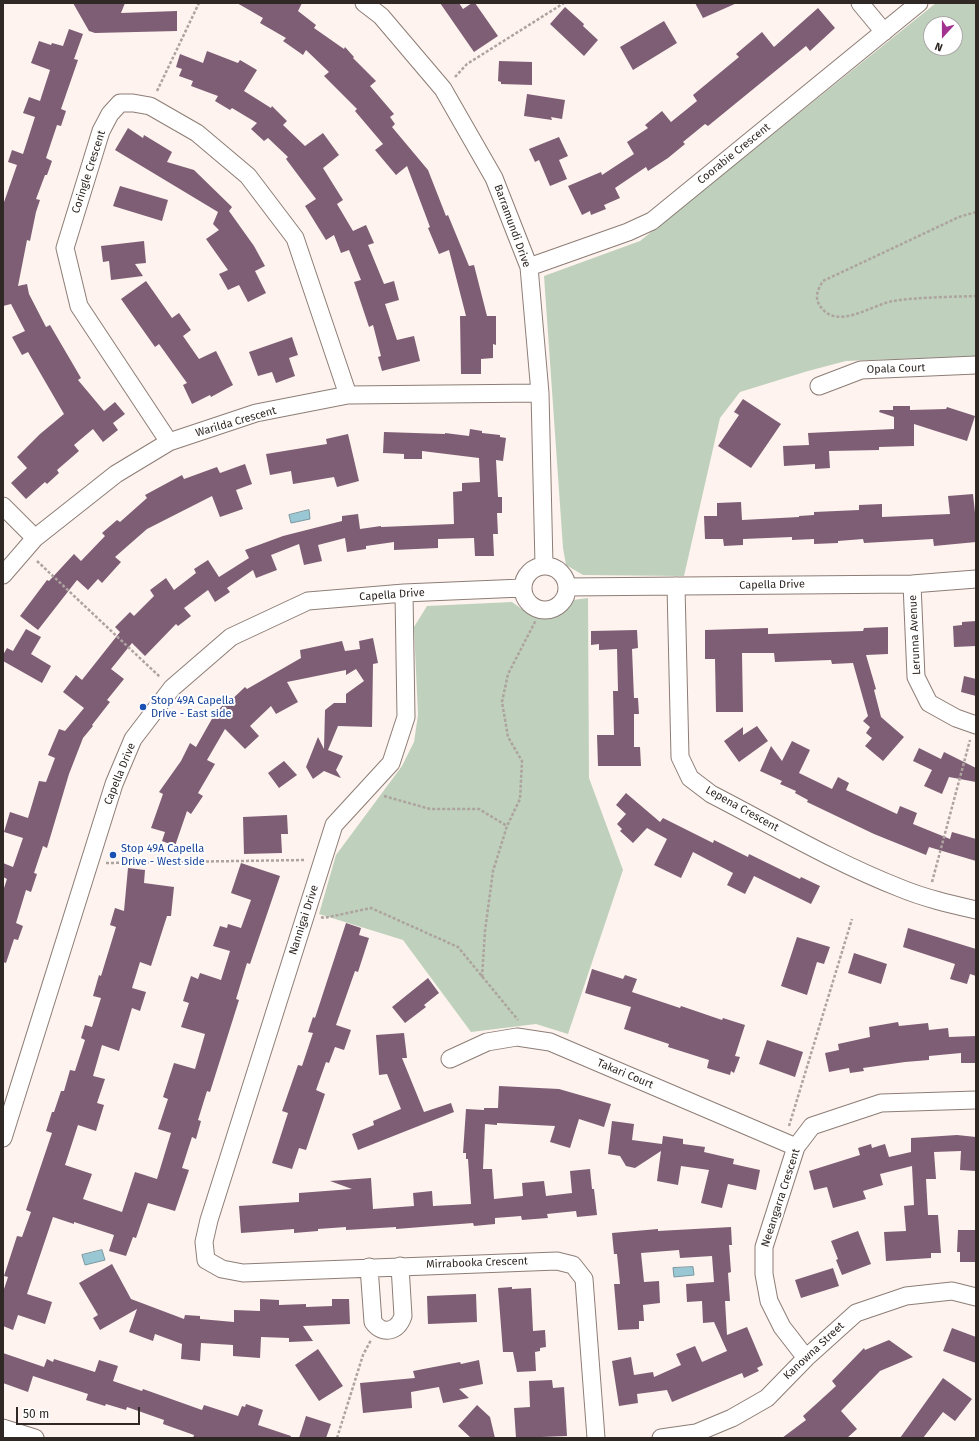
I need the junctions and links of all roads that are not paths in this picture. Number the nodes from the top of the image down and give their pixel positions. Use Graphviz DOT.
graph roads {
  1 [pos="364,3"];
  2 [pos="860,3"];
  3 [pos="918,3"];
  4 [pos="884,32"];
  5 [pos="529,267"];
  6 [pos="976,365"];
  7 [pos="819,386"];
  8 [pos="540,393"];
  9 [pos="348,395"];
  10 [pos="169,442"];
  11 [pos="3,506"];
  12 [pos="30,544"];
  13 [pos="544,565"];
  14 [pos="3,575"];
  15 [pos="976,579"];
  16 [pos="912,584"];
  17 [pos="676,586"];
  18 [pos="568,587"];
  19 [pos="522,588"];
  20 [pos="404,593"];
  21 [pos="975,725"];
  22 [pos="976,910"];
  23 [pos="450,1059"];
  24 [pos="976,1100"];
  25 [pos="3,1138"];
  26 [pos="790,1145"];
  27 [pos="206,1260"];
  28 [pos="400,1266"];
  29 [pos="369,1268"];
  30 [pos="976,1297"];
  31 [pos="806,1358"];
  32 [pos="3,1428"];
  33 [pos="35,1438"];
  34 [pos="596,1438"];
  35 [pos="661,1438"];
  1 -- 5 [label="street, Barramundi Drive"];
  2 -- 4 [label="street"];
  3 -- 4 [label="street, Coorabie Crescent"];
  4 -- 5 [label="street, Coorabie Crescent"];
  5 -- 8 [label="street, Barramundi Drive"];
  6 -- 7 [label="street, Opala Court"];
  8 -- 9 [label="street, Warilda Crescent"];
  8 -- 13 [label="street, Barramundi Drive"];
  9 -- 10 [label="street, Warilda Crescent"];
  9 -- 10 [label="street, Coringle Crescent"];
  10 -- 12 [label="street, Warilda Crescent"];
  11 -- 12 [label="street"];
  12 -- 14 [label="street, Warilda Crescent"];
  13 -- 18 [label="street"];
  13 -- 19 [label="street"];
  15 -- 16 [label="street, Capella Drive"];
  16 -- 17 [label="street, Capella Drive"];
  16 -- 21 [label="street, Lerunna Avenue"];
  17 -- 18 [label="street, Capella Drive"];
  17 -- 22 [label="street, Lepena Crescent"];
  18 -- 19 [label="street"];
  19 -- 20 [label="street, Capella Drive"];
  20 -- 25 [label="street, Capella Drive"];
  20 -- 27 [label="street, Nannigai Drive"];
  23 -- 26 [label="street, Takari Court"];
  24 -- 26 [label="street, Neeangarra Crescent"];
  26 -- 31 [label="street, Neeangarra Crescent"];
  27 -- 29 [label="street, Mirrabooka Crescent"];
  28 -- 29 [label="street, Mirrabooka Crescent"];
  28 -- 29 [label="street"];
  28 -- 34 [label="street, Mirrabooka Crescent"];
  30 -- 31 [label="street, Kanowna Street"];
  31 -- 35 [label="street, Kanowna Street"];
  32 -- 33 [label="street"];
}
